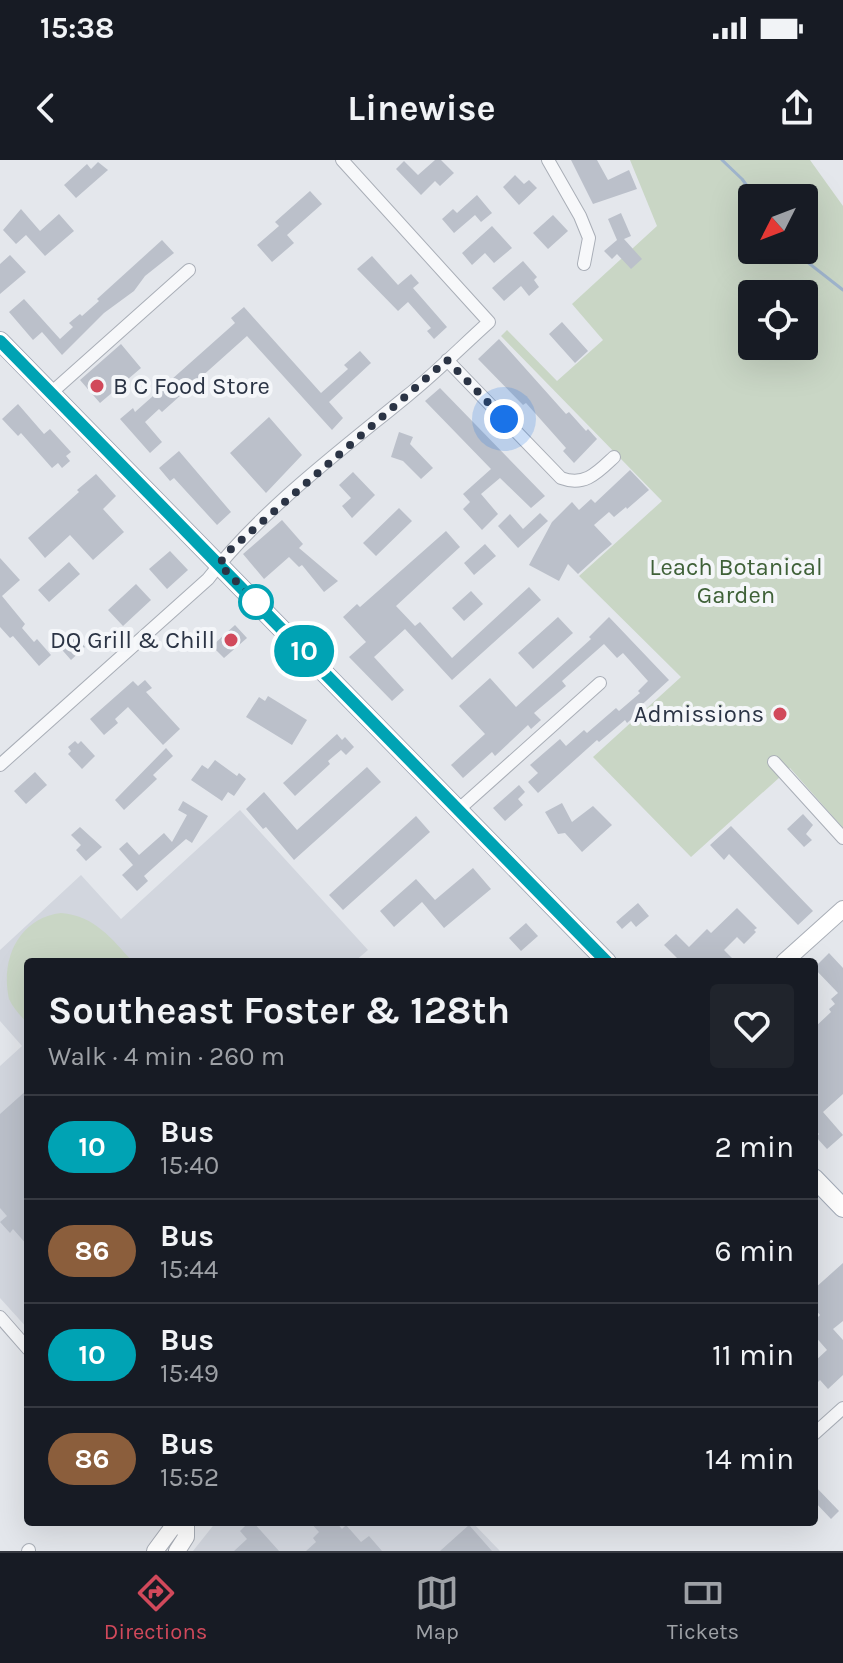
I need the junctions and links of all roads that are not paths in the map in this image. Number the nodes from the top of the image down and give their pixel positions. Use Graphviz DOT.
graph roads {
  1 [pos="342,160"];
  2 [pos="548,160"];
  3 [pos="584,264"];
  4 [pos="189,270"];
  5 [pos="0,341"];
  6 [pos="447,360"];
  7 [pos="51,393"];
  8 [pos="614,457"];
  9 [pos="219,564"];
  10 [pos="600,683"];
  11 [pos="774,762"];
  12 [pos="0,765"];
  13 [pos="458,810"];
  14 [pos="843,838"];
  15 [pos="843,909"];
  16 [pos="603,958"];
  17 [pos="788,958"];
  18 [pos="818,1182"];
  19 [pos="843,1208"];
  20 [pos="0,1317"];
  21 [pos="24,1344"];
  22 [pos="843,1408"];
  23 [pos="818,1430"];
  24 [pos="177,1526"];
  25 [pos="186,1526"];
  26 [pos="155,1551"];
  27 [pos="177,1551"];
  1 -- 6 [label="street"];
  2 -- 3 [label="street"];
  4 -- 7 [label="street"];
  5 -- 7 [label="main road"];
  6 -- 8 [label="street"];
  6 -- 9 [label="street"];
  7 -- 9 [label="main road"];
  9 -- 12 [label="street"];
  9 -- 13 [label="main road"];
  10 -- 13 [label="street"];
  11 -- 14 [label="street"];
  13 -- 16 [label="main road"];
  15 -- 17 [label="street"];
  18 -- 19 [label="main road"];
  20 -- 21 [label="street"];
  22 -- 23 [label="street"];
  24 -- 26 [label="street"];
  25 -- 27 [label="street"];
}
